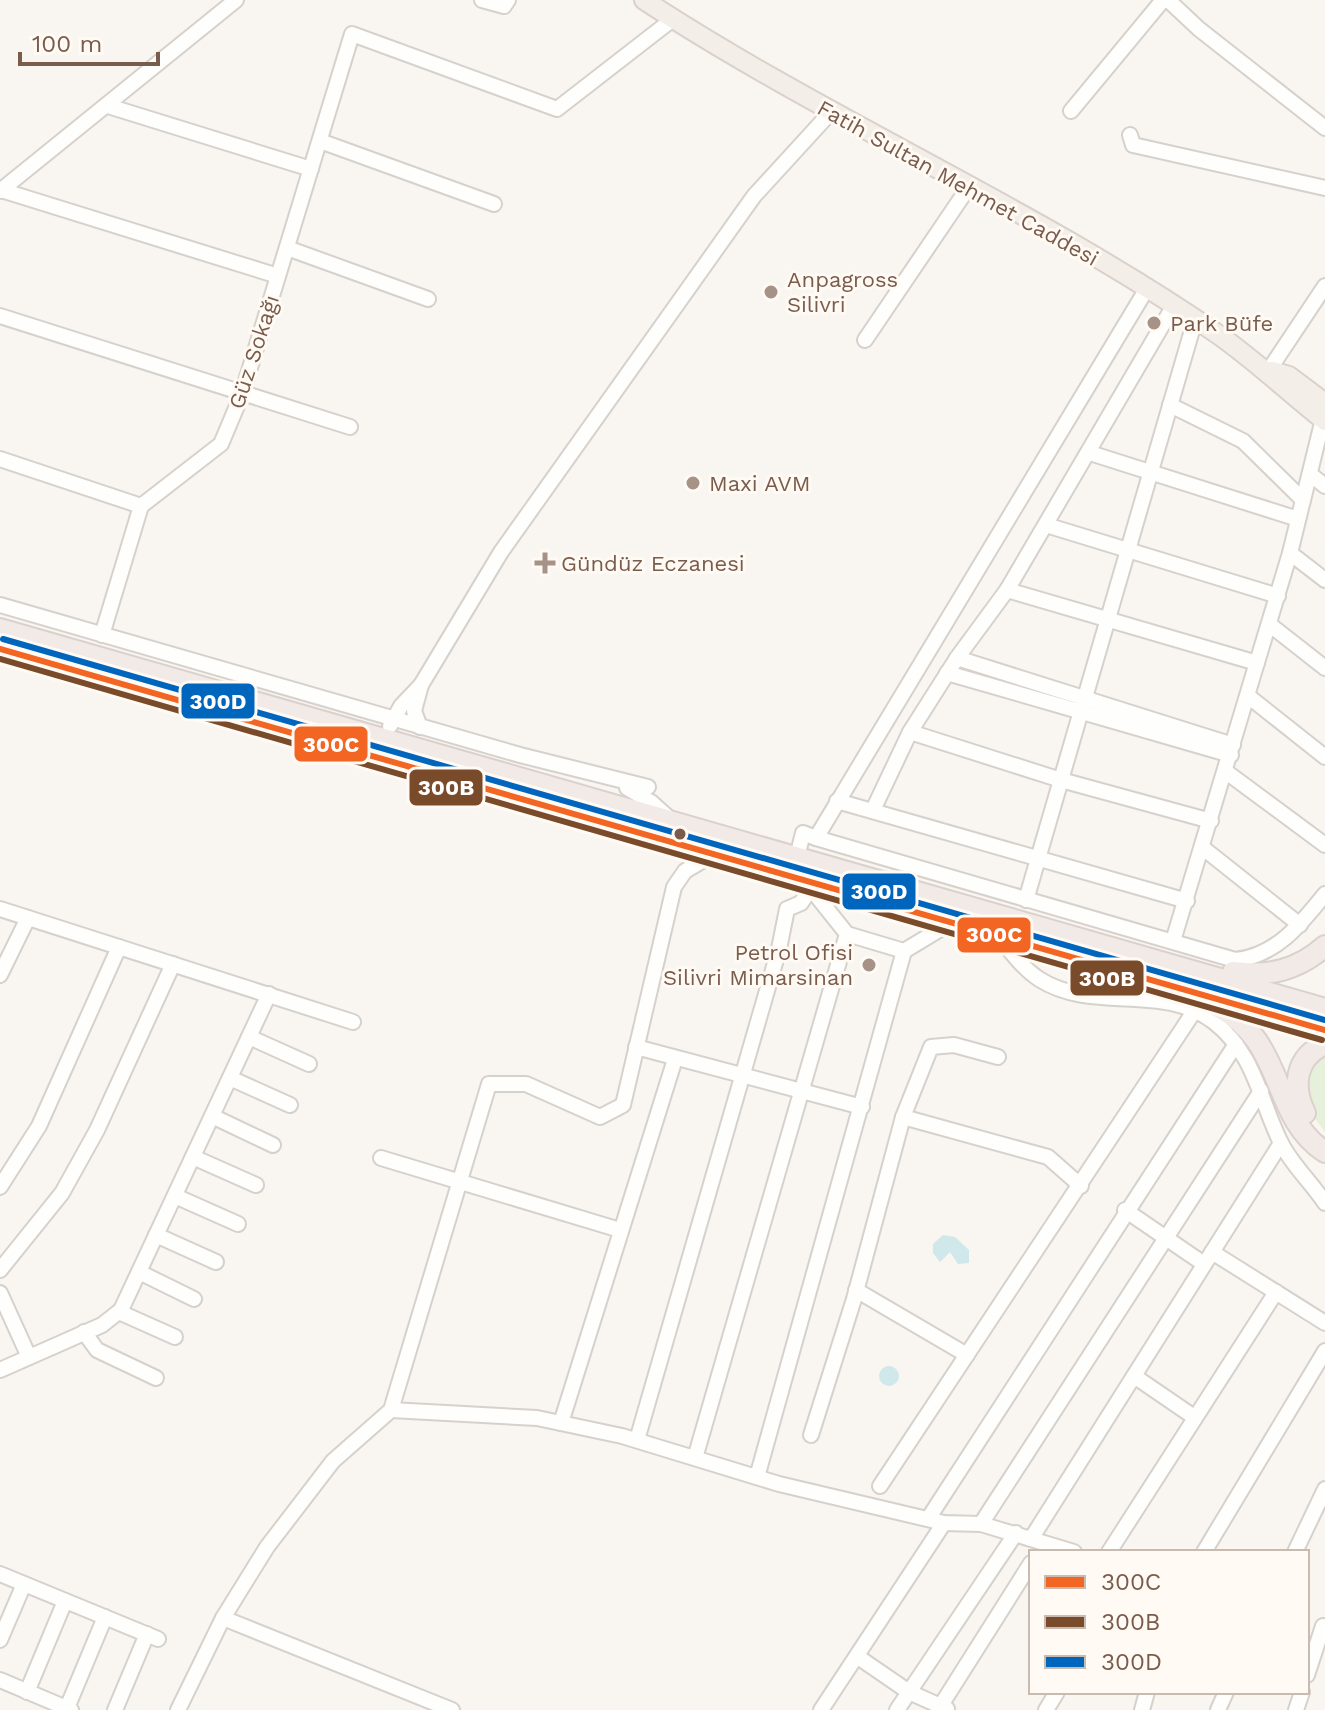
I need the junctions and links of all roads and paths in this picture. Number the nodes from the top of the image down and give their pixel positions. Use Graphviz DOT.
graph roads {
  1 [pos="236,0"];
  2 [pos="482,0"];
  3 [pos="508,0"];
  4 [pos="644,0"];
  5 [pos="1165,0"];
  6 [pos="673,19"];
  7 [pos="108,106"];
  8 [pos="1071,111"];
  9 [pos="830,113"];
  10 [pos="1325,128"];
  11 [pos="1130,135"];
  12 [pos="320,141"];
  13 [pos="311,169"];
  14 [pos="968,188"];
  15 [pos="1325,188"];
  16 [pos="0,190"];
  17 [pos="494,204"];
  18 [pos="287,248"];
  19 [pos="278,276"];
  20 [pos="1325,286"];
  21 [pos="1146,290"];
  22 [pos="428,299"];
  23 [pos="1173,307"];
  24 [pos="0,316"];
  25 [pos="1195,320"];
  26 [pos="865,340"];
  27 [pos="1269,370"];
  28 [pos="242,394"];
  29 [pos="1170,405"];
  30 [pos="1324,415"];
  31 [pos="350,427"];
  32 [pos="1090,453"];
  33 [pos="0,459"];
  34 [pos="1151,472"];
  35 [pos="1310,474"];
  36 [pos="1325,486"];
  37 [pos="1303,500"];
  38 [pos="141,506"];
  39 [pos="1298,519"];
  40 [pos="1046,525"];
  41 [pos="1129,551"];
  42 [pos="1290,553"];
  43 [pos="1325,580"];
  44 [pos="1007,590"];
  45 [pos="1278,596"];
  46 [pos="0,605"];
  47 [pos="1109,620"];
  48 [pos="1269,624"];
  49 [pos="0,629"];
  50 [pos="102,635"];
  51 [pos="0,649"];
  52 [pos="957,658"];
  53 [pos="1257,663"];
  54 [pos="1325,668"];
  55 [pos="947,673"];
  56 [pos="421,685"];
  57 [pos="1248,696"];
  58 [pos="330,701"];
  59 [pos="277,708"];
  60 [pos="1084,708"];
  61 [pos="420,727"];
  62 [pos="389,728"];
  63 [pos="910,732"];
  64 [pos="1232,750"];
  65 [pos="1325,757"];
  66 [pos="1225,771"];
  67 [pos="584,772"];
  68 [pos="1061,780"];
  69 [pos="648,787"];
  70 [pos="837,801"];
  71 [pos="873,810"];
  72 [pos="1211,821"];
  73 [pos="675,823"];
  74 [pos="816,838"];
  75 [pos="1325,845"];
  76 [pos="1203,848"];
  77 [pos="714,854"];
  78 [pos="797,857"];
  79 [pos="1038,858"];
  80 [pos="807,884"];
  81 [pos="1325,894"];
  82 [pos="1026,900"];
  83 [pos="1187,901"];
  84 [pos="0,909"];
  85 [pos="28,918"];
  86 [pos="952,922"];
  87 [pos="1300,925"];
  88 [pos="847,934"];
  89 [pos="997,934"];
  90 [pos="1173,941"];
  91 [pos="1325,946"];
  92 [pos="119,947"];
  93 [pos="904,951"];
  94 [pos="1170,963"];
  95 [pos="173,964"];
  96 [pos="0,975"];
  97 [pos="1149,978"];
  98 [pos="269,994"];
  99 [pos="1325,1009"];
  100 [pos="1195,1010"];
  101 [pos="353,1022"];
  102 [pos="1325,1030"];
  103 [pos="249,1037"];
  104 [pos="1236,1044"];
  105 [pos="1325,1044"];
  106 [pos="636,1047"];
  107 [pos="998,1057"];
  108 [pos="675,1059"];
  109 [pos="309,1064"];
  110 [pos="742,1076"];
  111 [pos="230,1078"];
  112 [pos="802,1091"];
  113 [pos="1261,1091"];
  114 [pos="290,1105"];
  115 [pos="862,1107"];
  116 [pos="212,1116"];
  117 [pos="903,1117"];
  118 [pos="1281,1143"];
  119 [pos="273,1145"];
  120 [pos="1324,1148"];
  121 [pos="193,1157"];
  122 [pos="381,1158"];
  123 [pos="460,1181"];
  124 [pos="256,1185"];
  125 [pos="1081,1186"];
  126 [pos="0,1187"];
  127 [pos="175,1196"];
  128 [pos="1325,1203"];
  129 [pos="1125,1210"];
  130 [pos="238,1224"];
  131 [pos="620,1230"];
  132 [pos="156,1235"];
  133 [pos="1166,1238"];
  134 [pos="1208,1258"];
  135 [pos="216,1262"];
  136 [pos="0,1270"];
  137 [pos="139,1272"];
  138 [pos="856,1290"];
  139 [pos="1276,1292"];
  140 [pos="0,1293"];
  141 [pos="194,1299"];
  142 [pos="119,1312"];
  143 [pos="1323,1317"];
  144 [pos="84,1332"];
  145 [pos="175,1337"];
  146 [pos="1325,1351"];
  147 [pos="967,1355"];
  148 [pos="29,1357"];
  149 [pos="0,1370"];
  150 [pos="1134,1376"];
  151 [pos="156,1378"];
  152 [pos="391,1410"];
  153 [pos="1194,1417"];
  154 [pos="561,1423"];
  155 [pos="811,1435"];
  156 [pos="637,1440"];
  157 [pos="695,1458"];
  158 [pos="757,1477"];
  159 [pos="880,1486"];
  160 [pos="1325,1489"];
  161 [pos="928,1519"];
  162 [pos="944,1523"];
  163 [pos="981,1524"];
  164 [pos="1016,1533"];
  165 [pos="1038,1544"];
  166 [pos="1065,1550"];
  167 [pos="1110,1550"];
  168 [pos="1205,1550"];
  169 [pos="1296,1550"];
  170 [pos="1029,1566"];
  171 [pos="0,1574"];
  172 [pos="24,1584"];
  173 [pos="65,1601"];
  174 [pos="105,1617"];
  175 [pos="223,1618"];
  176 [pos="1324,1626"];
  177 [pos="0,1640"];
  178 [pos="858,1657"];
  179 [pos="1309,1669"];
  180 [pos="0,1680"];
  181 [pos="27,1692"];
  182 [pos="909,1692"];
  183 [pos="69,1709"];
  184 [pos="942,1709"];
  185 [pos="115,1710"];
  186 [pos="178,1710"];
  187 [pos="452,1710"];
  188 [pos="821,1710"];
  189 [pos="897,1710"];
  1 -- 7 [label="street"];
  2 -- 3 [label="street"];
  4 -- 6 [label="main road, Fatih Sultan Mehmet Caddesi"];
  5 -- 8 [label="street"];
  5 -- 10 [label="street"];
  6 -- 9 [label="main road, Fatih Sultan Mehmet Caddesi"];
  6 -- 12 [label="street, Güz Sokağı"];
  7 -- 13 [label="street"];
  7 -- 16 [label="street"];
  9 -- 14 [label="main road, Fatih Sultan Mehmet Caddesi"];
  9 -- 56 [label="street"];
  11 -- 15 [label="street"];
  12 -- 13 [label="street, Güz Sokağı"];
  12 -- 17 [label="street"];
  13 -- 18 [label="street, Güz Sokağı"];
  14 -- 21 [label="main road, Fatih Sultan Mehmet Caddesi"];
  14 -- 26 [label="street"];
  16 -- 19 [label="street"];
  18 -- 19 [label="street, Güz Sokağı"];
  18 -- 22 [label="street"];
  19 -- 28 [label="street, Güz Sokağı"];
  20 -- 27 [label="street"];
  21 -- 23 [label="main road, Fatih Sultan Mehmet Caddesi"];
  21 -- 70 [label="street"];
  23 -- 25 [label="main road, Fatih Sultan Mehmet Caddesi"];
  23 -- 32 [label="street"];
  24 -- 28 [label="street"];
  25 -- 27 [label="main road, Fatih Sultan Mehmet Caddesi"];
  25 -- 29 [label="street"];
  27 -- 30 [label="main road, Fatih Sultan Mehmet Caddesi"];
  28 -- 31 [label="street"];
  28 -- 38 [label="street, Güz Sokağı"];
  29 -- 34 [label="street"];
  29 -- 37 [label="street"];
  30 -- 35 [label="street"];
  32 -- 34 [label="street"];
  32 -- 40 [label="street"];
  33 -- 38 [label="street"];
  34 -- 39 [label="street"];
  34 -- 41 [label="street"];
  35 -- 36 [label="street"];
  35 -- 37 [label="street"];
  37 -- 39 [label="street"];
  38 -- 50 [label="street"];
  39 -- 42 [label="street"];
  40 -- 41 [label="street"];
  40 -- 44 [label="street"];
  41 -- 45 [label="street"];
  41 -- 47 [label="street"];
  42 -- 43 [label="street"];
  42 -- 45 [label="street"];
  44 -- 47 [label="street"];
  44 -- 52 [label="street"];
  45 -- 48 [label="street"];
  46 -- 50 [label="street"];
  47 -- 53 [label="street"];
  47 -- 60 [label="street"];
  48 -- 53 [label="street"];
  48 -- 54 [label="street"];
  49 -- 59 [label="highway"];
  50 -- 58 [label="street"];
  51 -- 77 [label="highway"];
  52 -- 55 [label="street"];
  52 -- 60 [label="street"];
  53 -- 57 [label="street"];
  55 -- 60 [label="street"];
  55 -- 63 [label="street"];
  56 -- 61 [label="street"];
  56 -- 62 [label="street"];
  57 -- 64 [label="street"];
  57 -- 65 [label="street"];
  58 -- 59 [label="street"];
  58 -- 62 [label="street"];
  59 -- 62 [label="highway"];
  60 -- 64 [label="street"];
  60 -- 68 [label="street"];
  61 -- 62 [label="street"];
  61 -- 67 [label="street"];
  62 -- 73 [label="highway"];
  63 -- 68 [label="street"];
  63 -- 71 [label="street"];
  64 -- 66 [label="street"];
  66 -- 72 [label="street"];
  66 -- 75 [label="street"];
  67 -- 69 [label="street"];
  67 -- 73 [label="street"];
  68 -- 72 [label="street"];
  68 -- 79 [label="street"];
  70 -- 71 [label="street"];
  70 -- 74 [label="street"];
  71 -- 79 [label="street"];
  72 -- 76 [label="street"];
  73 -- 78 [label="highway"];
  74 -- 78 [label="street"];
  74 -- 82 [label="street"];
  76 -- 83 [label="street"];
  76 -- 87 [label="street"];
  77 -- 80 [label="highway"];
  77 -- 106 [label="street"];
  78 -- 94 [label="highway"];
  79 -- 82 [label="street"];
  79 -- 83 [label="street"];
  80 -- 86 [label="highway"];
  80 -- 88 [label="street"];
  80 -- 110 [label="street"];
  81 -- 87 [label="street"];
  82 -- 90 [label="street"];
  83 -- 90 [label="street"];
  84 -- 85 [label="street"];
  85 -- 92 [label="street"];
  85 -- 96 [label="street"];
  86 -- 89 [label="highway"];
  86 -- 93 [label="street"];
  87 -- 90 [label="street"];
  88 -- 93 [label="street"];
  88 -- 112 [label="street"];
  89 -- 97 [label="highway"];
  89 -- 100 [label="street"];
  91 -- 94 [label="highway"];
  92 -- 95 [label="street"];
  92 -- 126 [label="street"];
  93 -- 115 [label="street"];
  94 -- 99 [label="highway"];
  95 -- 98 [label="street"];
  95 -- 136 [label="street"];
  97 -- 102 [label="highway"];
  97 -- 120 [label="highway"];
  98 -- 101 [label="street"];
  98 -- 103 [label="street"];
  100 -- 104 [label="street"];
  100 -- 125 [label="street"];
  103 -- 109 [label="street"];
  103 -- 111 [label="street"];
  104 -- 113 [label="street"];
  104 -- 129 [label="street"];
  105 -- 120 [label="highway"];
  106 -- 108 [label="street"];
  106 -- 123 [label="street"];
  107 -- 117 [label="street"];
  108 -- 110 [label="street"];
  108 -- 131 [label="street"];
  110 -- 112 [label="street"];
  110 -- 156 [label="street"];
  111 -- 114 [label="street"];
  111 -- 116 [label="street"];
  112 -- 115 [label="street"];
  112 -- 157 [label="street"];
  113 -- 118 [label="street"];
  113 -- 133 [label="street"];
  115 -- 158 [label="street"];
  116 -- 119 [label="street"];
  116 -- 121 [label="street"];
  117 -- 125 [label="street"];
  117 -- 138 [label="street"];
  118 -- 128 [label="street"];
  118 -- 134 [label="street"];
  121 -- 124 [label="street"];
  121 -- 127 [label="street"];
  122 -- 123 [label="street"];
  123 -- 131 [label="street"];
  123 -- 152 [label="street"];
  125 -- 147 [label="street"];
  127 -- 130 [label="street"];
  127 -- 132 [label="street"];
  129 -- 133 [label="street"];
  129 -- 161 [label="street"];
  131 -- 154 [label="street"];
  132 -- 135 [label="street"];
  132 -- 137 [label="street"];
  133 -- 134 [label="street"];
  133 -- 163 [label="street"];
  134 -- 139 [label="street"];
  134 -- 150 [label="street"];
  137 -- 141 [label="street"];
  137 -- 142 [label="street"];
  138 -- 147 [label="street"];
  138 -- 155 [label="street"];
  139 -- 143 [label="street"];
  139 -- 153 [label="street"];
  140 -- 148 [label="street"];
  142 -- 144 [label="street"];
  142 -- 145 [label="street"];
  144 -- 148 [label="street"];
  144 -- 151 [label="street"];
  146 -- 168 [label="street"];
  147 -- 159 [label="street"];
  148 -- 149 [label="street"];
  150 -- 153 [label="street"];
  150 -- 165 [label="street"];
  152 -- 154 [label="street"];
  152 -- 175 [label="street"];
  153 -- 167 [label="street"];
  154 -- 156 [label="street"];
  156 -- 157 [label="street"];
  157 -- 158 [label="street"];
  158 -- 161 [label="street"];
  160 -- 169 [label="street"];
  161 -- 162 [label="street"];
  162 -- 163 [label="street"];
  162 -- 178 [label="street"];
  163 -- 164 [label="street"];
  164 -- 165 [label="street"];
  164 -- 182 [label="street"];
  165 -- 166 [label="street"];
  170 -- 184 [label="street"];
  171 -- 172 [label="street"];
  172 -- 173 [label="street"];
  172 -- 177 [label="street"];
  173 -- 174 [label="street"];
  173 -- 181 [label="street"];
  174 -- 183 [label="street"];
  174 -- 185 [label="street"];
  175 -- 186 [label="street"];
  175 -- 187 [label="street"];
  176 -- 179 [label="street"];
  178 -- 182 [label="street"];
  178 -- 188 [label="street"];
  180 -- 181 [label="street"];
  181 -- 183 [label="street"];
  182 -- 184 [label="street"];
  182 -- 189 [label="street"];
}
